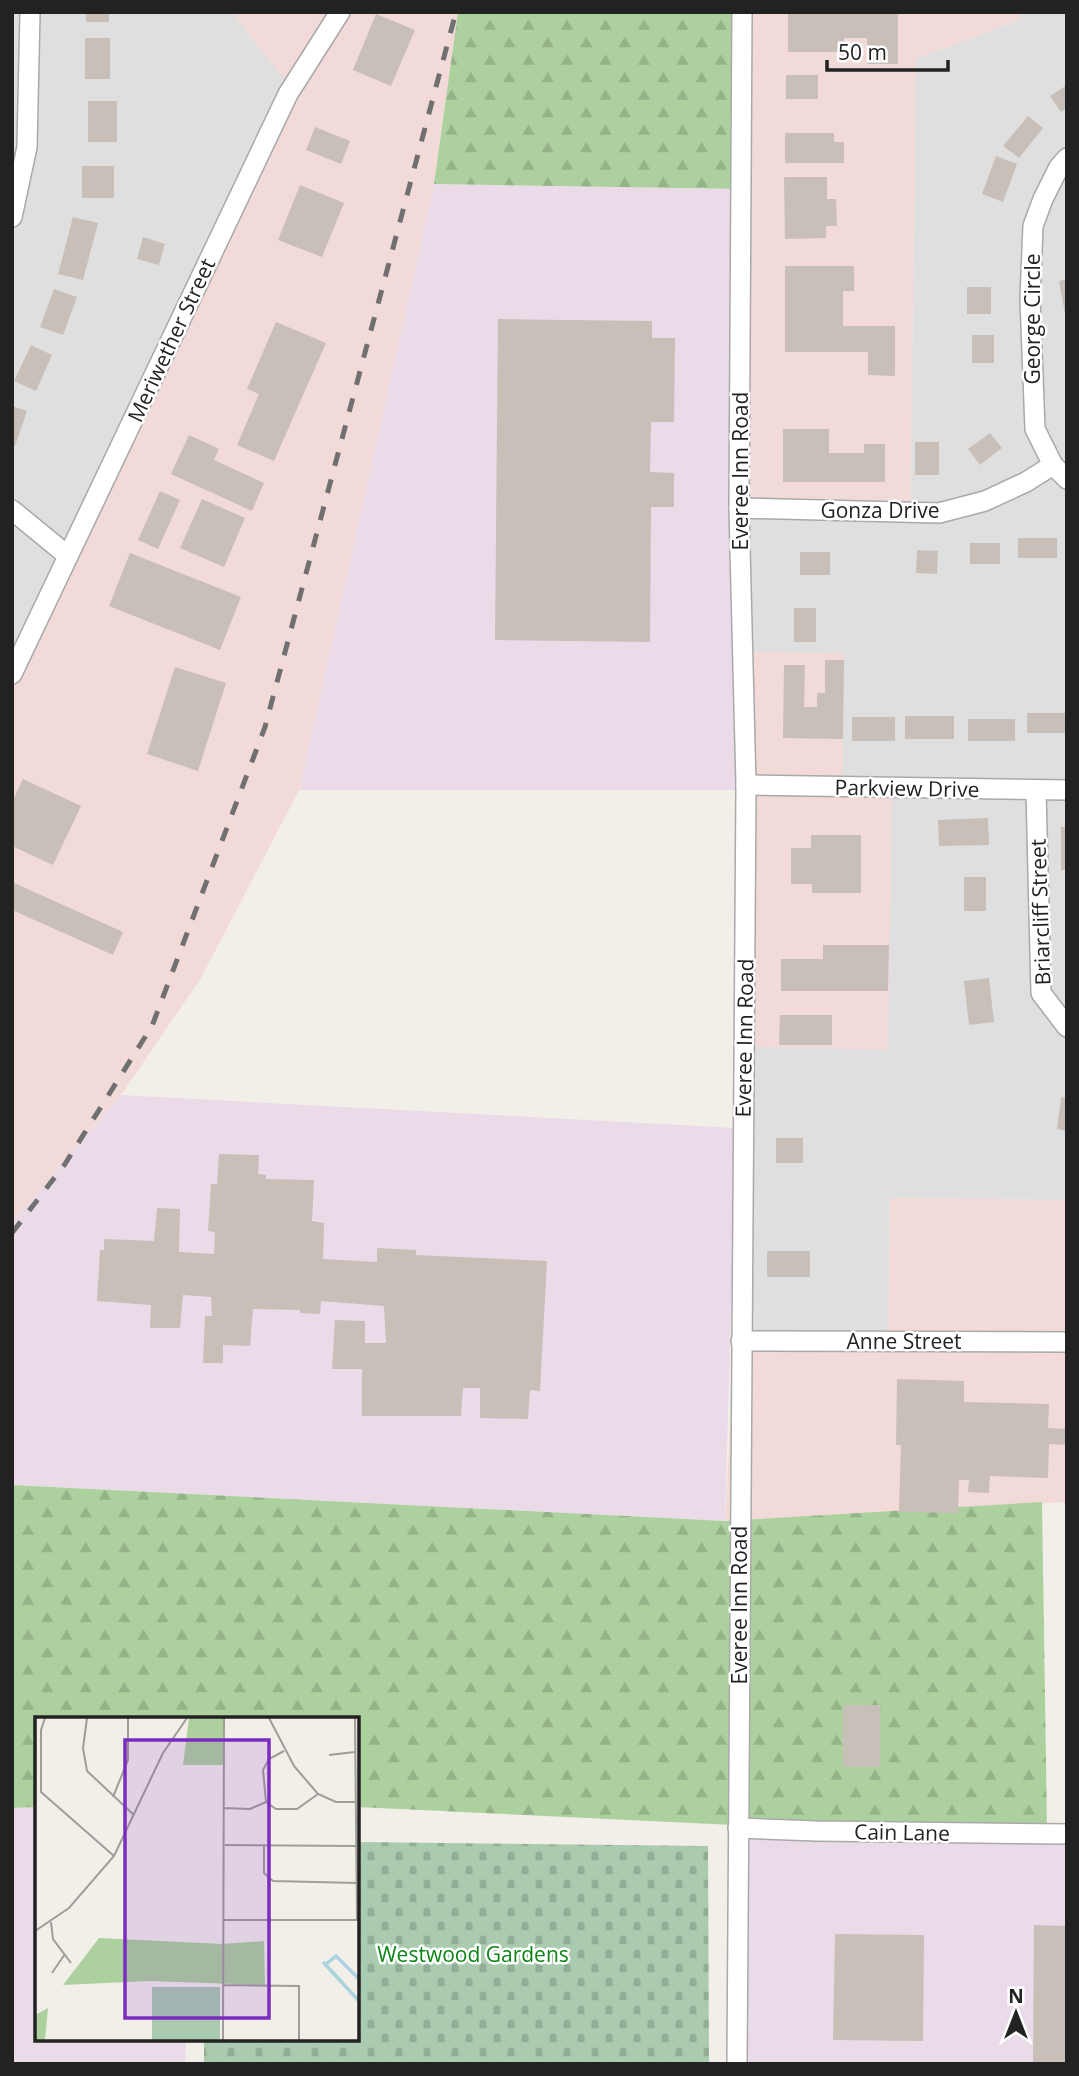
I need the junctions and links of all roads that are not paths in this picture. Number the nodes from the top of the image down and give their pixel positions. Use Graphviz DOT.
graph roads {
  1 [pos="30,12"];
  2 [pos="340,12"];
  3 [pos="742,12"];
  4 [pos="1067,158"];
  5 [pos="12,217"];
  6 [pos="1060,472"];
  7 [pos="739,508"];
  8 [pos="12,510"];
  9 [pos="68,556"];
  10 [pos="12,674"];
  11 [pos="746,785"];
  12 [pos="1036,790"];
  13 [pos="1067,790"];
  14 [pos="1067,1027"];
  15 [pos="741,1341"];
  16 [pos="1067,1342"];
  17 [pos="738,1828"];
  18 [pos="1067,1834"];
  19 [pos="737,2064"];
  1 -- 5 [label="street"];
  2 -- 9 [label="street, Meriwether Street"];
  3 -- 7 [label="street, Everee Inn Road"];
  4 -- 6 [label="street, George Circle"];
  6 -- 7 [label="street, Gonza Drive"];
  7 -- 11 [label="street, Everee Inn Road"];
  8 -- 9 [label="street"];
  9 -- 10 [label="street, Meriwether Street"];
  11 -- 12 [label="street, Parkview Drive"];
  11 -- 15 [label="street, Everee Inn Road"];
  12 -- 13 [label="street, Parkview Drive"];
  12 -- 14 [label="street, Briarcliff Street"];
  15 -- 16 [label="street, Anne Street"];
  15 -- 17 [label="street, Everee Inn Road"];
  17 -- 18 [label="street, Cain Lane"];
  17 -- 19 [label="street, Everee Inn Road"];
}
